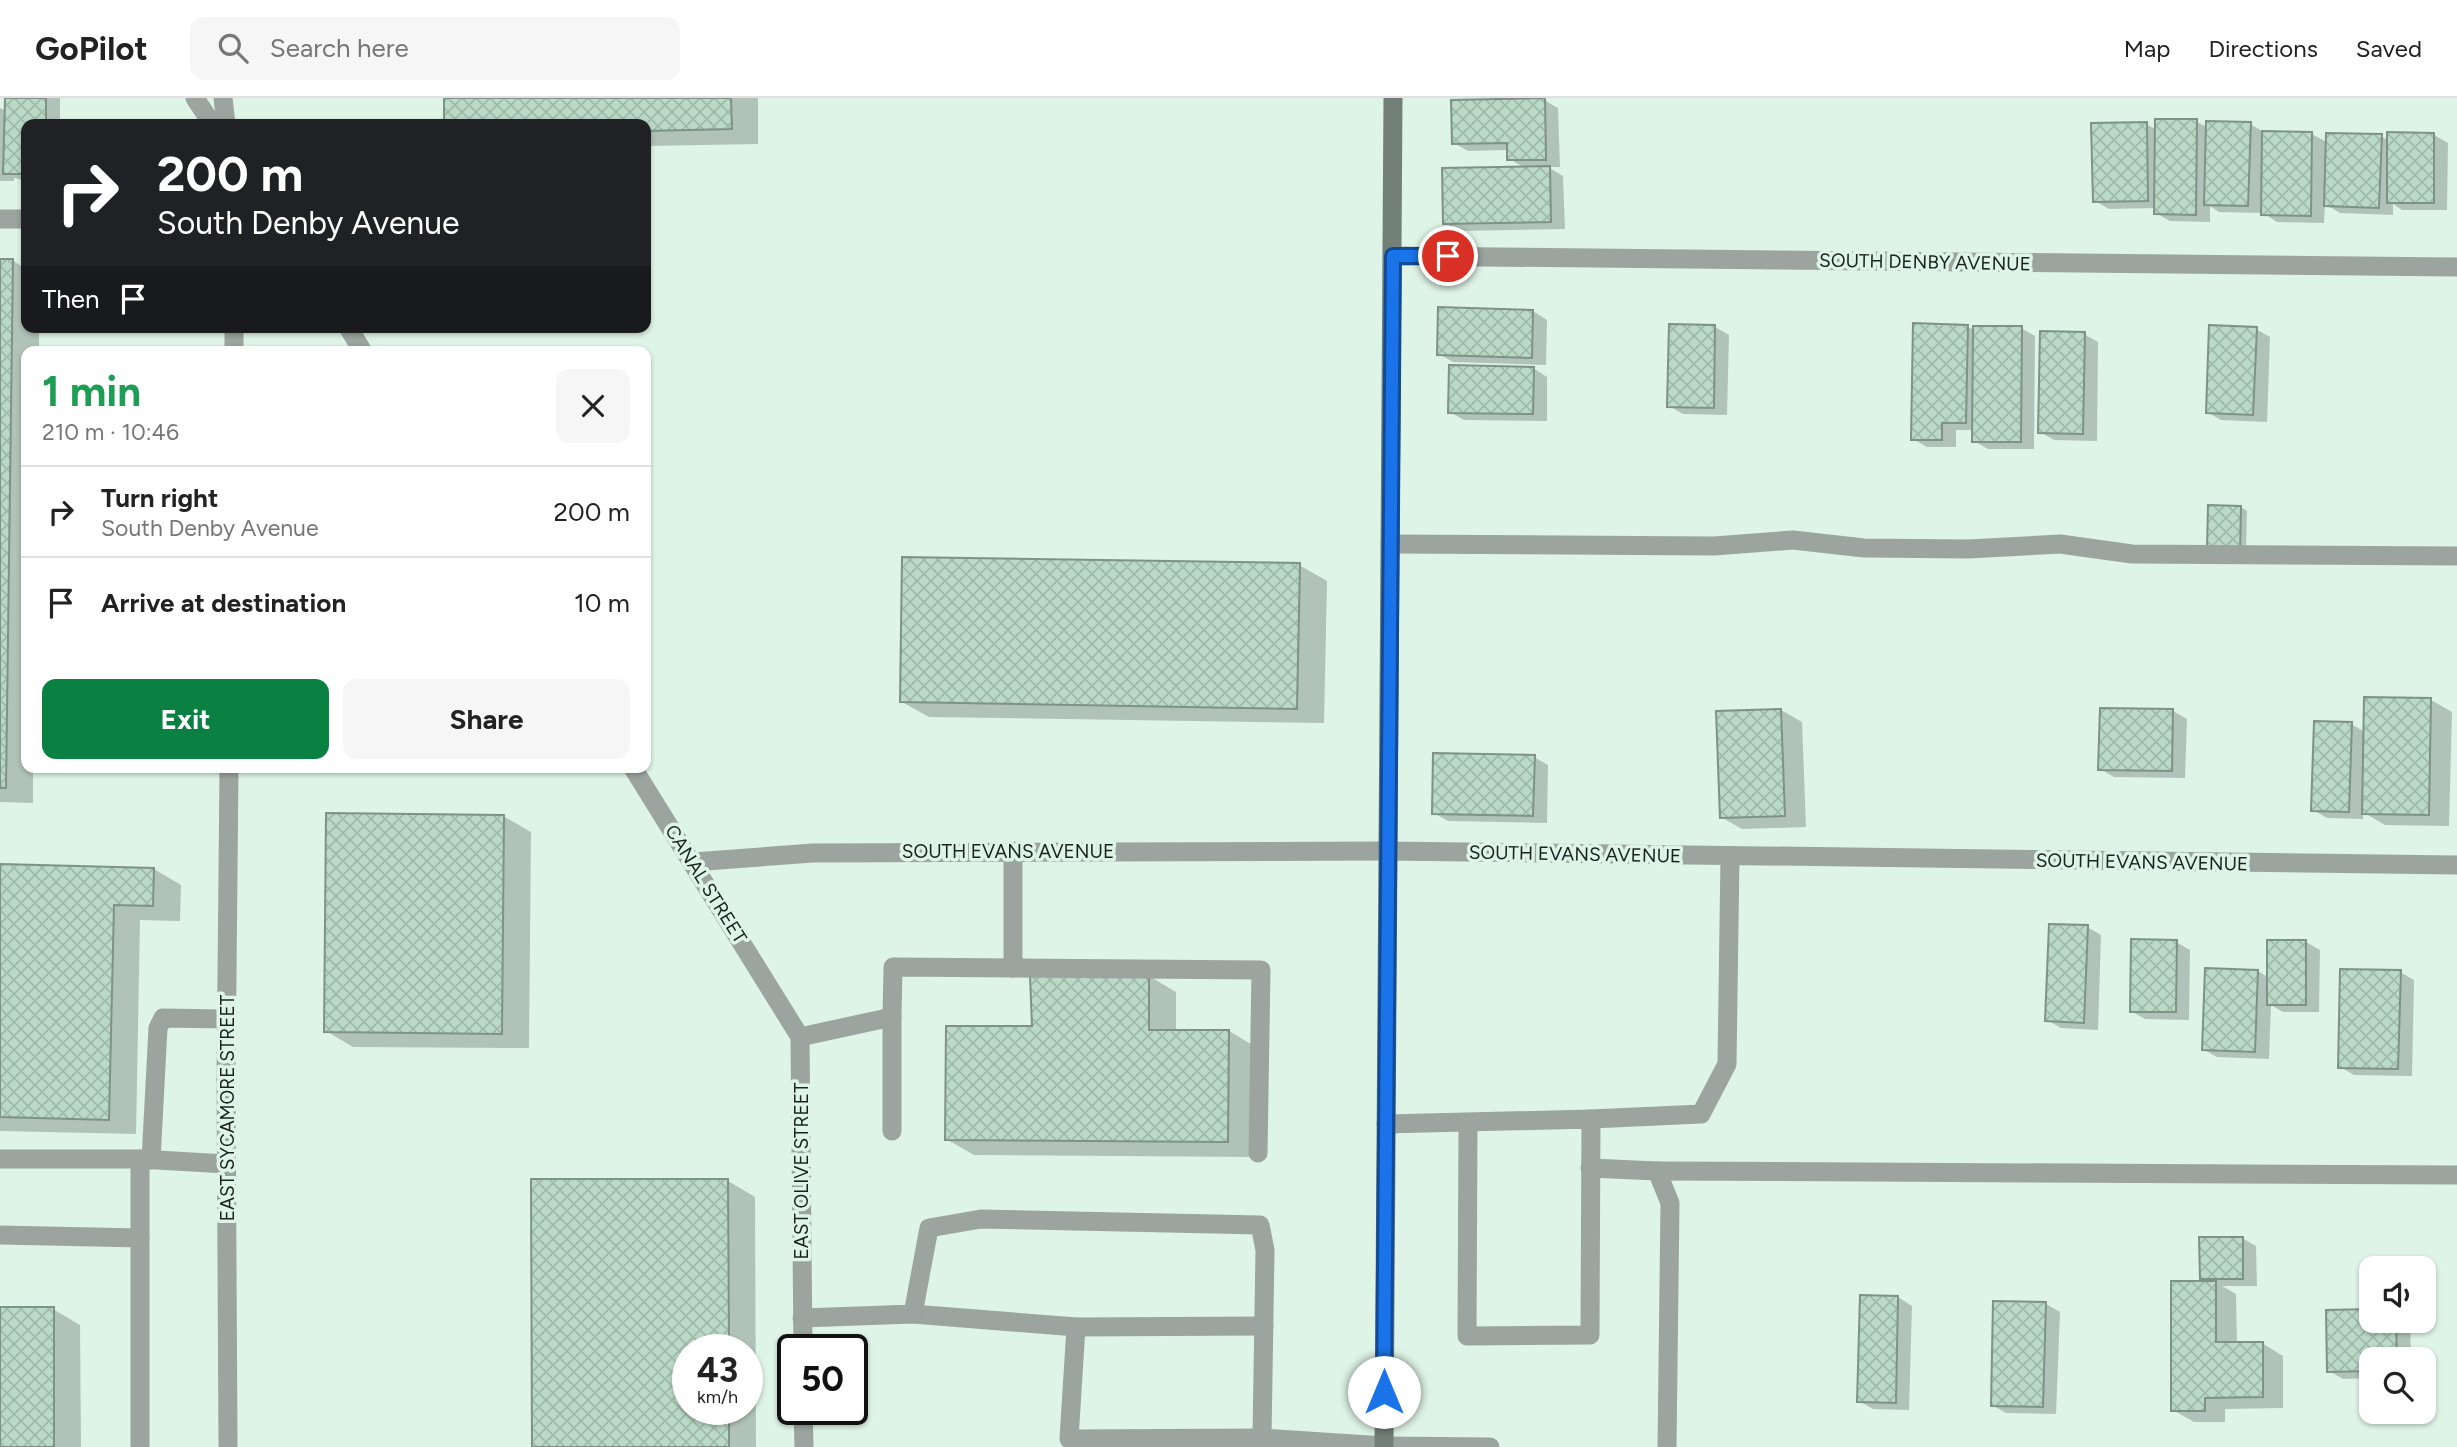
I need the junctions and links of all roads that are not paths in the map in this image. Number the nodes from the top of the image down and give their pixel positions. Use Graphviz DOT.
graph roads {
  1 [pos="195,98"];
  2 [pos="223,98"];
  3 [pos="1393,98"];
  4 [pos="209,119"];
  5 [pos="225,119"];
  6 [pos="0,219"];
  7 [pos="21,219"];
  8 [pos="1393,256"];
  9 [pos="2457,267"];
  10 [pos="1390,544"];
  11 [pos="2457,556"];
  12 [pos="229,773"];
  13 [pos="636,773"];
  14 [pos="1013,851"];
  15 [pos="1387,851"];
  16 [pos="1730,856"];
  17 [pos="693,862"];
  18 [pos="2457,865"];
  19 [pos="1013,968"];
  20 [pos="892,1017"];
  21 [pos="226,1018"];
  22 [pos="800,1037"];
  23 [pos="1591,1119"];
  24 [pos="1468,1122"];
  25 [pos="1386,1124"];
  26 [pos="892,1131"];
  27 [pos="1258,1153"];
  28 [pos="0,1159"];
  29 [pos="145,1160"];
  30 [pos="226,1164"];
  31 [pos="1590,1168"];
  32 [pos="1657,1171"];
  33 [pos="2457,1175"];
  34 [pos="0,1235"];
  35 [pos="140,1238"];
  36 [pos="913,1314"];
  37 [pos="802,1318"];
  38 [pos="1264,1325"];
  39 [pos="1076,1326"];
  40 [pos="803,1334"];
  41 [pos="803,1425"];
  42 [pos="1069,1443"];
  43 [pos="1261,1443"];
  44 [pos="1384,1446"];
  45 [pos="140,1447"];
  46 [pos="228,1447"];
  47 [pos="804,1447"];
  48 [pos="1490,1447"];
  49 [pos="1667,1447"];
  1 -- 4 [label="street"];
  2 -- 5 [label="street"];
  3 -- 8 [label="main road"];
  6 -- 7 [label="street"];
  8 -- 9 [label="street, SOUTH DENBY AVENUE"];
  8 -- 10 [label="main road"];
  10 -- 11 [label="street"];
  10 -- 15 [label="main road"];
  12 -- 21 [label="street, EAST SYCAMORE STREET"];
  13 -- 17 [label="street, CANAL STREET"];
  14 -- 15 [label="street, SOUTH EVANS AVENUE"];
  14 -- 17 [label="street, SOUTH EVANS AVENUE"];
  14 -- 19 [label="street"];
  15 -- 16 [label="street, SOUTH EVANS AVENUE"];
  15 -- 25 [label="main road"];
  16 -- 18 [label="street, SOUTH EVANS AVENUE"];
  16 -- 23 [label="street"];
  17 -- 22 [label="street, CANAL STREET"];
  19 -- 20 [label="street"];
  19 -- 27 [label="street"];
  20 -- 22 [label="street"];
  20 -- 26 [label="street"];
  21 -- 29 [label="street"];
  21 -- 30 [label="street, EAST SYCAMORE STREET"];
  22 -- 37 [label="street, EAST OLIVE STREET"];
  23 -- 24 [label="street"];
  23 -- 31 [label="street"];
  24 -- 25 [label="street"];
  24 -- 31 [label="street"];
  25 -- 44 [label="main road"];
  28 -- 29 [label="street"];
  29 -- 30 [label="street"];
  29 -- 35 [label="street"];
  30 -- 46 [label="street, EAST SYCAMORE STREET"];
  31 -- 32 [label="street"];
  32 -- 33 [label="street"];
  32 -- 49 [label="street"];
  34 -- 35 [label="street"];
  35 -- 45 [label="street"];
  36 -- 37 [label="street"];
  36 -- 38 [label="street"];
  36 -- 39 [label="street"];
  37 -- 40 [label="street, EAST OLIVE STREET"];
  38 -- 39 [label="street"];
  38 -- 43 [label="street"];
  39 -- 42 [label="street"];
  41 -- 47 [label="street"];
  42 -- 43 [label="street"];
  43 -- 44 [label="street"];
  44 -- 48 [label="street"];
}
